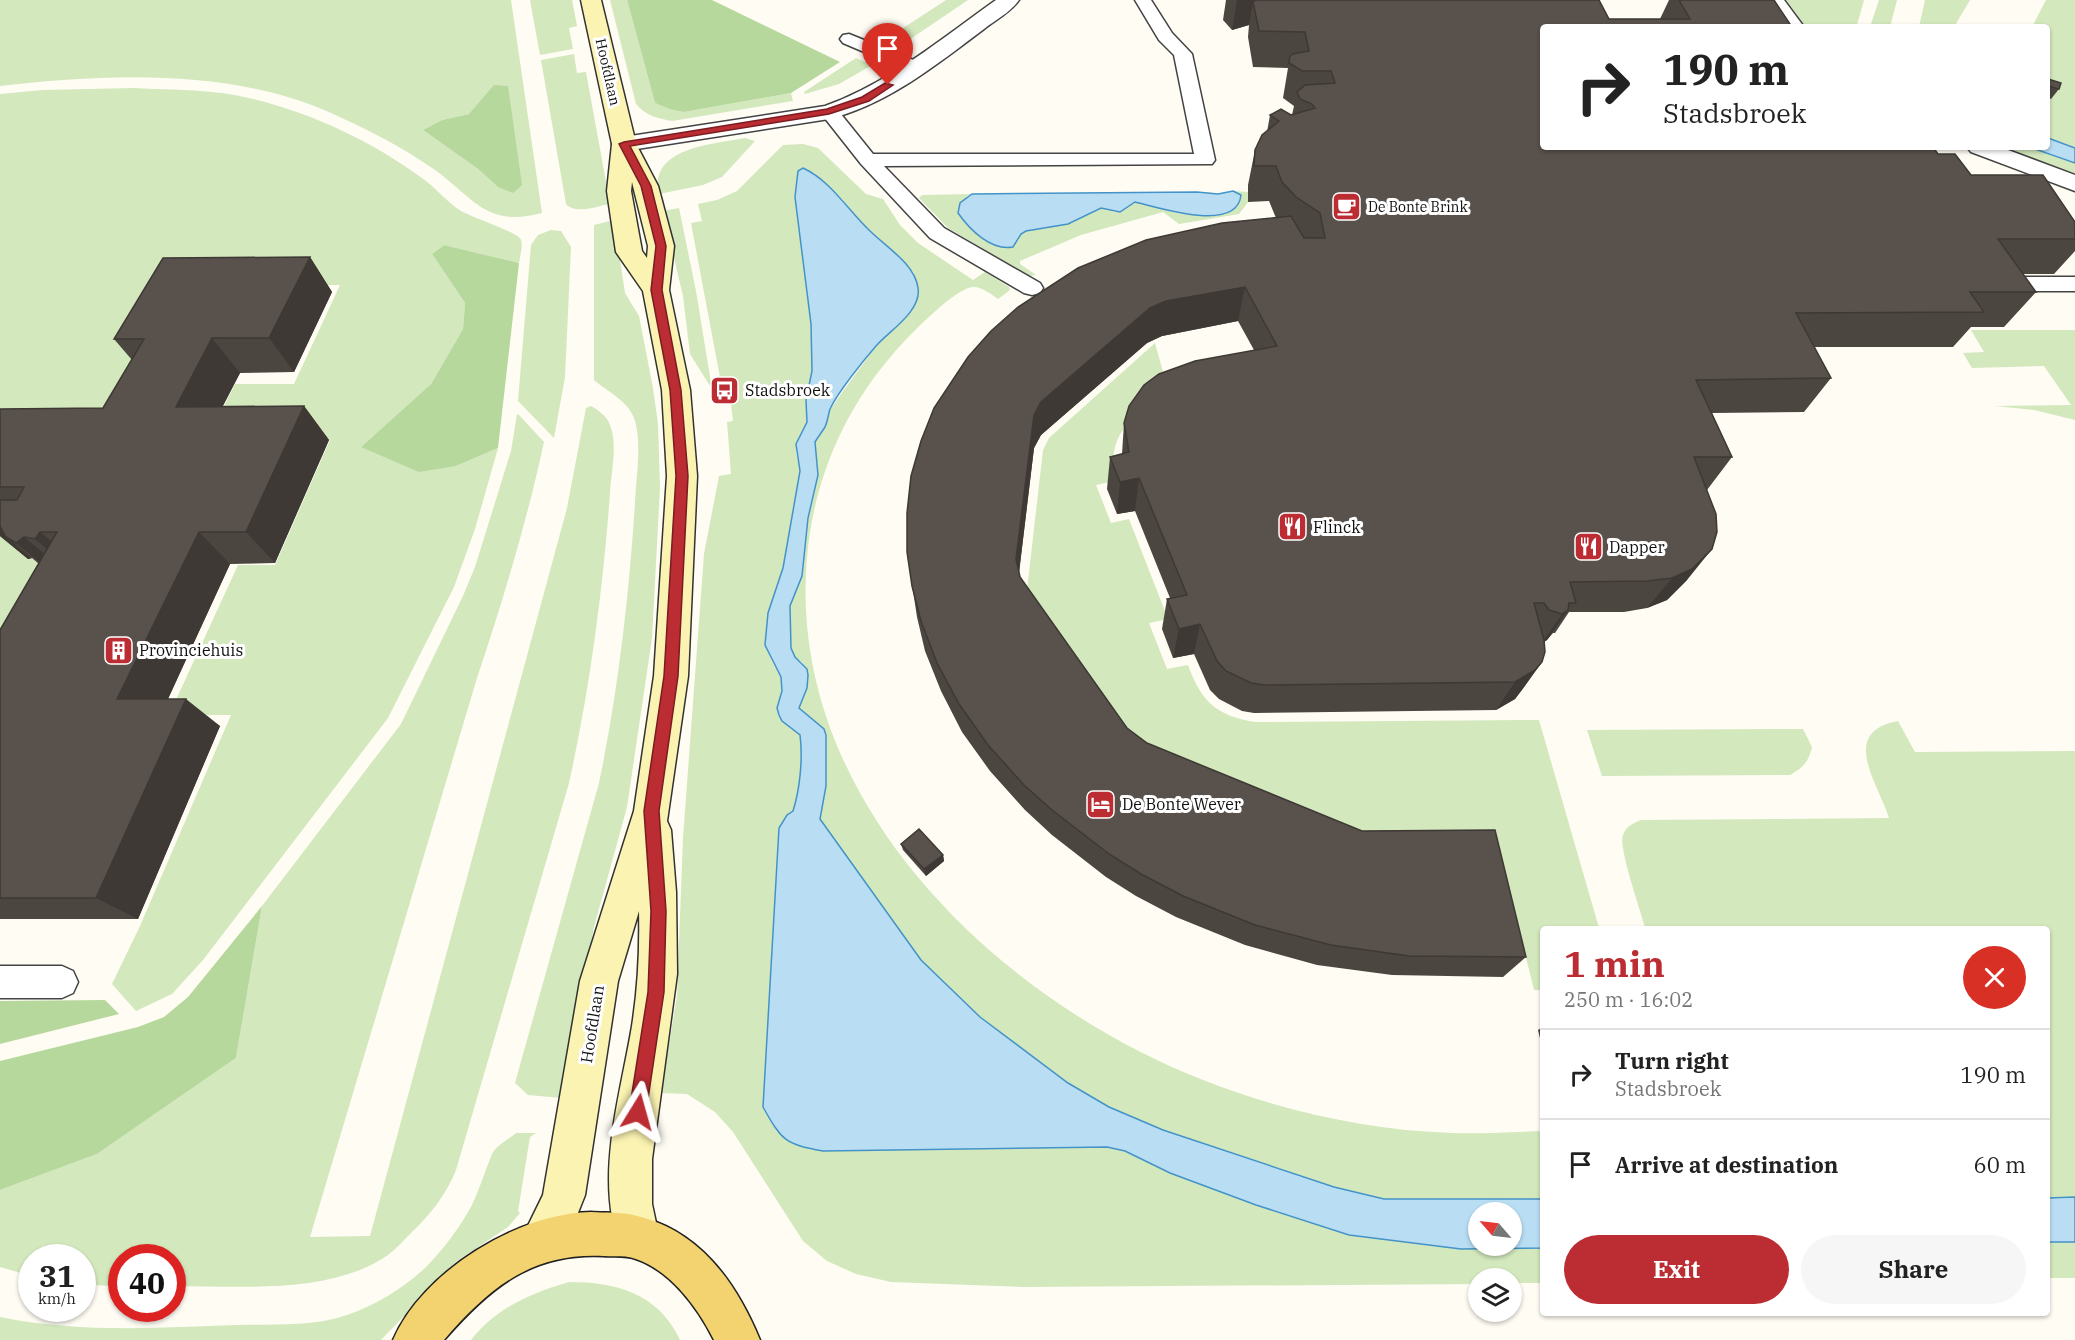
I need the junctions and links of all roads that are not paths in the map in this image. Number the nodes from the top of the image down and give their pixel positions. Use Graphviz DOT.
graph roads {
  1 [pos="591,0"];
  2 [pos="1009,0"];
  3 [pos="1143,0"];
  4 [pos="1773,0"];
  5 [pos="1791,24"];
  6 [pos="849,39"];
  7 [pos="915,67"];
  8 [pos="829,112"];
  9 [pos="624,144"];
  10 [pos="1987,150"];
  11 [pos="868,160"];
  12 [pos="2075,184"];
  13 [pos="1982,284"];
  14 [pos="2075,284"];
  15 [pos="1032,288"];
  16 [pos="652,811"];
  17 [pos="0,982"];
  18 [pos="62,982"];
  19 [pos="637,1237"];
  20 [pos="543,1240"];
  21 [pos="416,1340"];
  22 [pos="737,1340"];
  1 -- 9 [label="street, Hoofdlaan"];
  2 -- 7 [label="street"];
  3 -- 11 [label="lane"];
  4 -- 5 [label="street"];
  6 -- 7 [label="lane"];
  7 -- 8 [label="street"];
  8 -- 9 [label="street"];
  8 -- 11 [label="lane"];
  9 -- 16 [label="street, Hoofdlaan"];
  10 -- 12 [label="street"];
  11 -- 15 [label="lane"];
  13 -- 14 [label="lane"];
  16 -- 19 [label="street, Hoofdlaan"];
  16 -- 20 [label="street, Hoofdlaan"];
  17 -- 18 [label="lane"];
  19 -- 20 [label="main road"];
  19 -- 22 [label="main road"];
  20 -- 21 [label="main road"];
}
